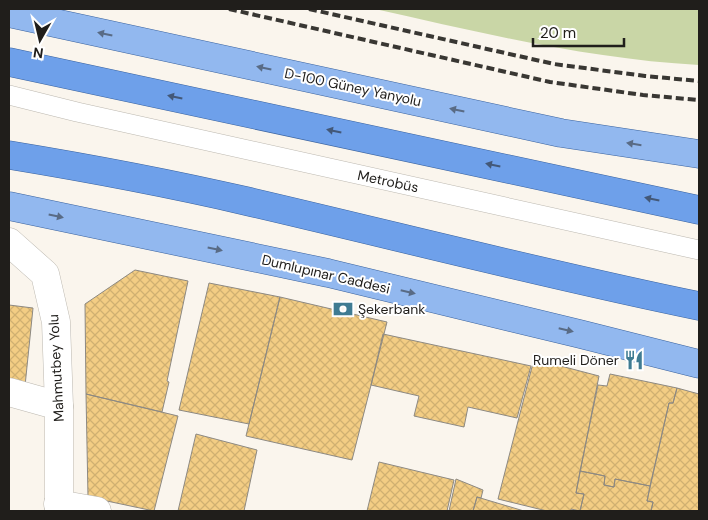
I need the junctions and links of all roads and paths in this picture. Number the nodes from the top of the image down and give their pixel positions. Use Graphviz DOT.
graph roads {
  1 [pos="9,13"];
  2 [pos="9,62"];
  3 [pos="9,95"];
  4 [pos="9,101"];
  5 [pos="77,112"];
  6 [pos="699,154"];
  7 [pos="9,155"];
  8 [pos="9,206"];
  9 [pos="697,209"];
  10 [pos="9,242"];
  11 [pos="699,250"];
  12 [pos="609,288"];
  13 [pos="699,306"];
  14 [pos="699,319"];
  15 [pos="699,364"];
  16 [pos="9,392"];
  17 [pos="59,406"];
  18 [pos="59,508"];
  19 [pos="98,511"];
  6 -- 1 [label="main road, D-100 Güney Yanyolu, one-way"];
  9 -- 2 [label="highway, one-way"];
  3 -- 5 [label="lane, Metrobüs"];
  4 -- 5 [label="lane, Metrobüs"];
  5 -- 11 [label="lane, Metrobüs"];
  7 -- 12 [label="highway"];
  8 -- 15 [label="main road, Dumlupınar Caddesi, one-way"];
  10 -- 17 [label="main road, Mahmutbey Yolu"];
  12 -- 13 [label="highway"];
  12 -- 14 [label="highway"];
  16 -- 17 [label="main road"];
  17 -- 18 [label="main road, Mahmutbey Yolu"];
  18 -- 19 [label="main road"];
}
